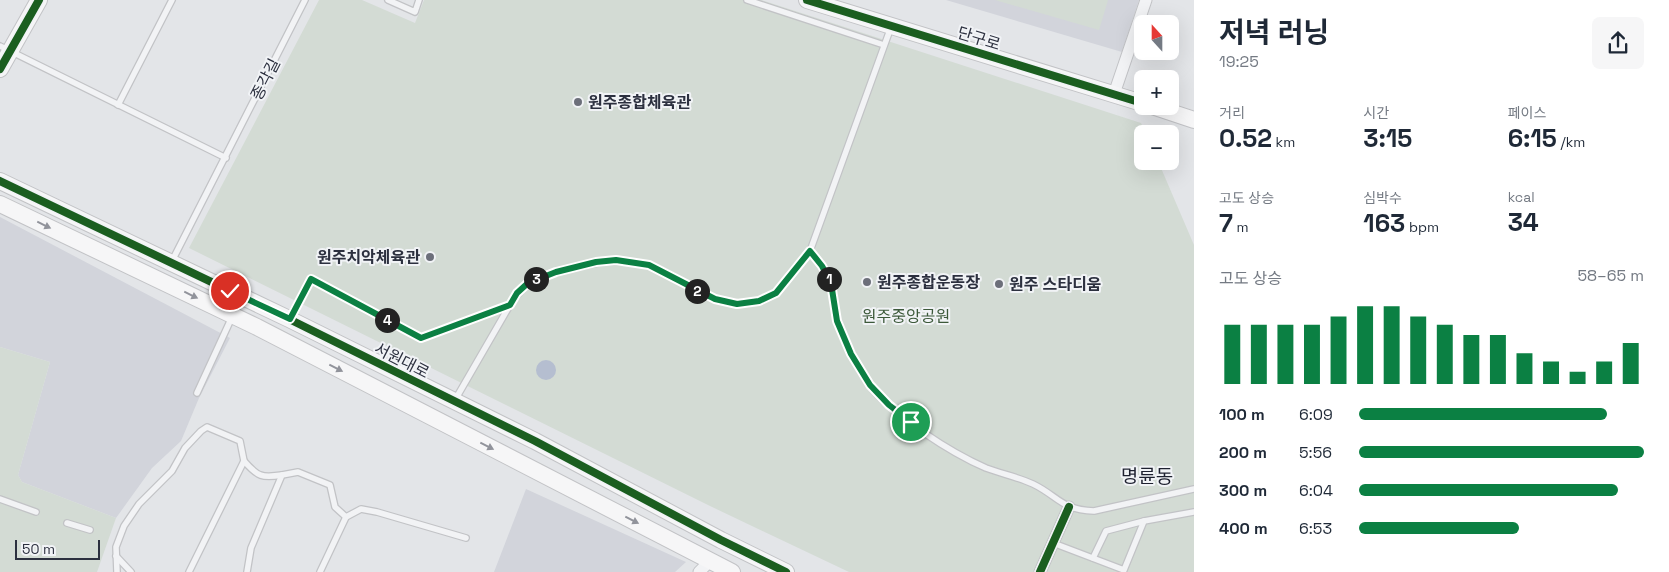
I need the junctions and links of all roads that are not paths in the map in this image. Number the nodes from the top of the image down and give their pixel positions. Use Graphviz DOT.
graph roads {
  1 [pos="39,0"];
  2 [pos="172,0"];
  3 [pos="305,0"];
  4 [pos="388,0"];
  5 [pos="418,0"];
  6 [pos="748,0"];
  7 [pos="807,0"];
  8 [pos="1146,0"];
  9 [pos="891,25"];
  10 [pos="884,45"];
  11 [pos="6,48"];
  12 [pos="0,69"];
  13 [pos="1114,94"];
  14 [pos="1134,100"];
  15 [pos="118,105"];
  16 [pos="1179,115"];
  17 [pos="1194,120"];
  18 [pos="226,158"];
  19 [pos="0,181"];
  20 [pos="0,204"];
  21 [pos="810,251"];
  22 [pos="171,263"];
  23 [pos="510,305"];
  24 [pos="233,315"];
  25 [pos="290,319"];
  26 [pos="197,393"];
  27 [pos="454,402"];
  28 [pos="444,424"];
  29 [pos="244,461"];
  30 [pos="282,475"];
  31 [pos="1194,489"];
  32 [pos="0,500"];
  33 [pos="1069,508"];
  34 [pos="36,512"];
  35 [pos="1194,512"];
  36 [pos="346,517"];
  37 [pos="1144,521"];
  38 [pos="67,523"];
  39 [pos="90,530"];
  40 [pos="466,538"];
  41 [pos="721,540"];
  42 [pos="1053,543"];
  43 [pos="116,556"];
  44 [pos="1093,558"];
  45 [pos="704,566"];
  46 [pos="117,572"];
  47 [pos="131,572"];
  48 [pos="189,572"];
  49 [pos="247,572"];
  50 [pos="320,572"];
  51 [pos="732,572"];
  52 [pos="786,572"];
  53 [pos="1040,572"];
  1 -- 11 [label="street"];
  2 -- 15 [label="lane"];
  3 -- 18 [label="lane, 종각길"];
  4 -- 5 [label="lane"];
  6 -- 10 [label="lane"];
  7 -- 9 [label="street, 단구로"];
  8 -- 13 [label="street"];
  9 -- 10 [label="lane"];
  9 -- 13 [label="street, 단구로"];
  10 -- 21 [label="lane"];
  11 -- 12 [label="street"];
  11 -- 15 [label="lane"];
  13 -- 14 [label="street, 단구로"];
  15 -- 18 [label="lane"];
  16 -- 17 [label="street"];
  18 -- 22 [label="lane, 종각길"];
  19 -- 22 [label="street, 서원대로"];
  20 -- 24 [label="street, one-way"];
  21 -- 23 [label="lane"];
  21 -- 33 [label="lane"];
  22 -- 25 [label="street, 서원대로"];
  23 -- 25 [label="lane"];
  23 -- 27 [label="lane"];
  24 -- 26 [label="lane"];
  24 -- 28 [label="street, one-way"];
  25 -- 27 [label="street, 서원대로"];
  27 -- 28 [label="street"];
  27 -- 41 [label="street, 서원대로"];
  28 -- 45 [label="street, one-way"];
  29 -- 30 [label="lane"];
  29 -- 43 [label="lane"];
  29 -- 48 [label="lane"];
  30 -- 36 [label="lane"];
  30 -- 49 [label="lane"];
  31 -- 33 [label="lane"];
  32 -- 34 [label="lane"];
  33 -- 42 [label="street"];
  35 -- 37 [label="lane"];
  36 -- 40 [label="lane"];
  36 -- 50 [label="lane"];
  37 -- 44 [label="lane"];
  37 -- 44 [label="lane"];
  38 -- 39 [label="lane"];
  41 -- 45 [label="street"];
  41 -- 52 [label="street, 서원대로"];
  42 -- 44 [label="lane"];
  42 -- 53 [label="street"];
  43 -- 46 [label="lane"];
  43 -- 47 [label="lane"];
  45 -- 51 [label="street"];
}
